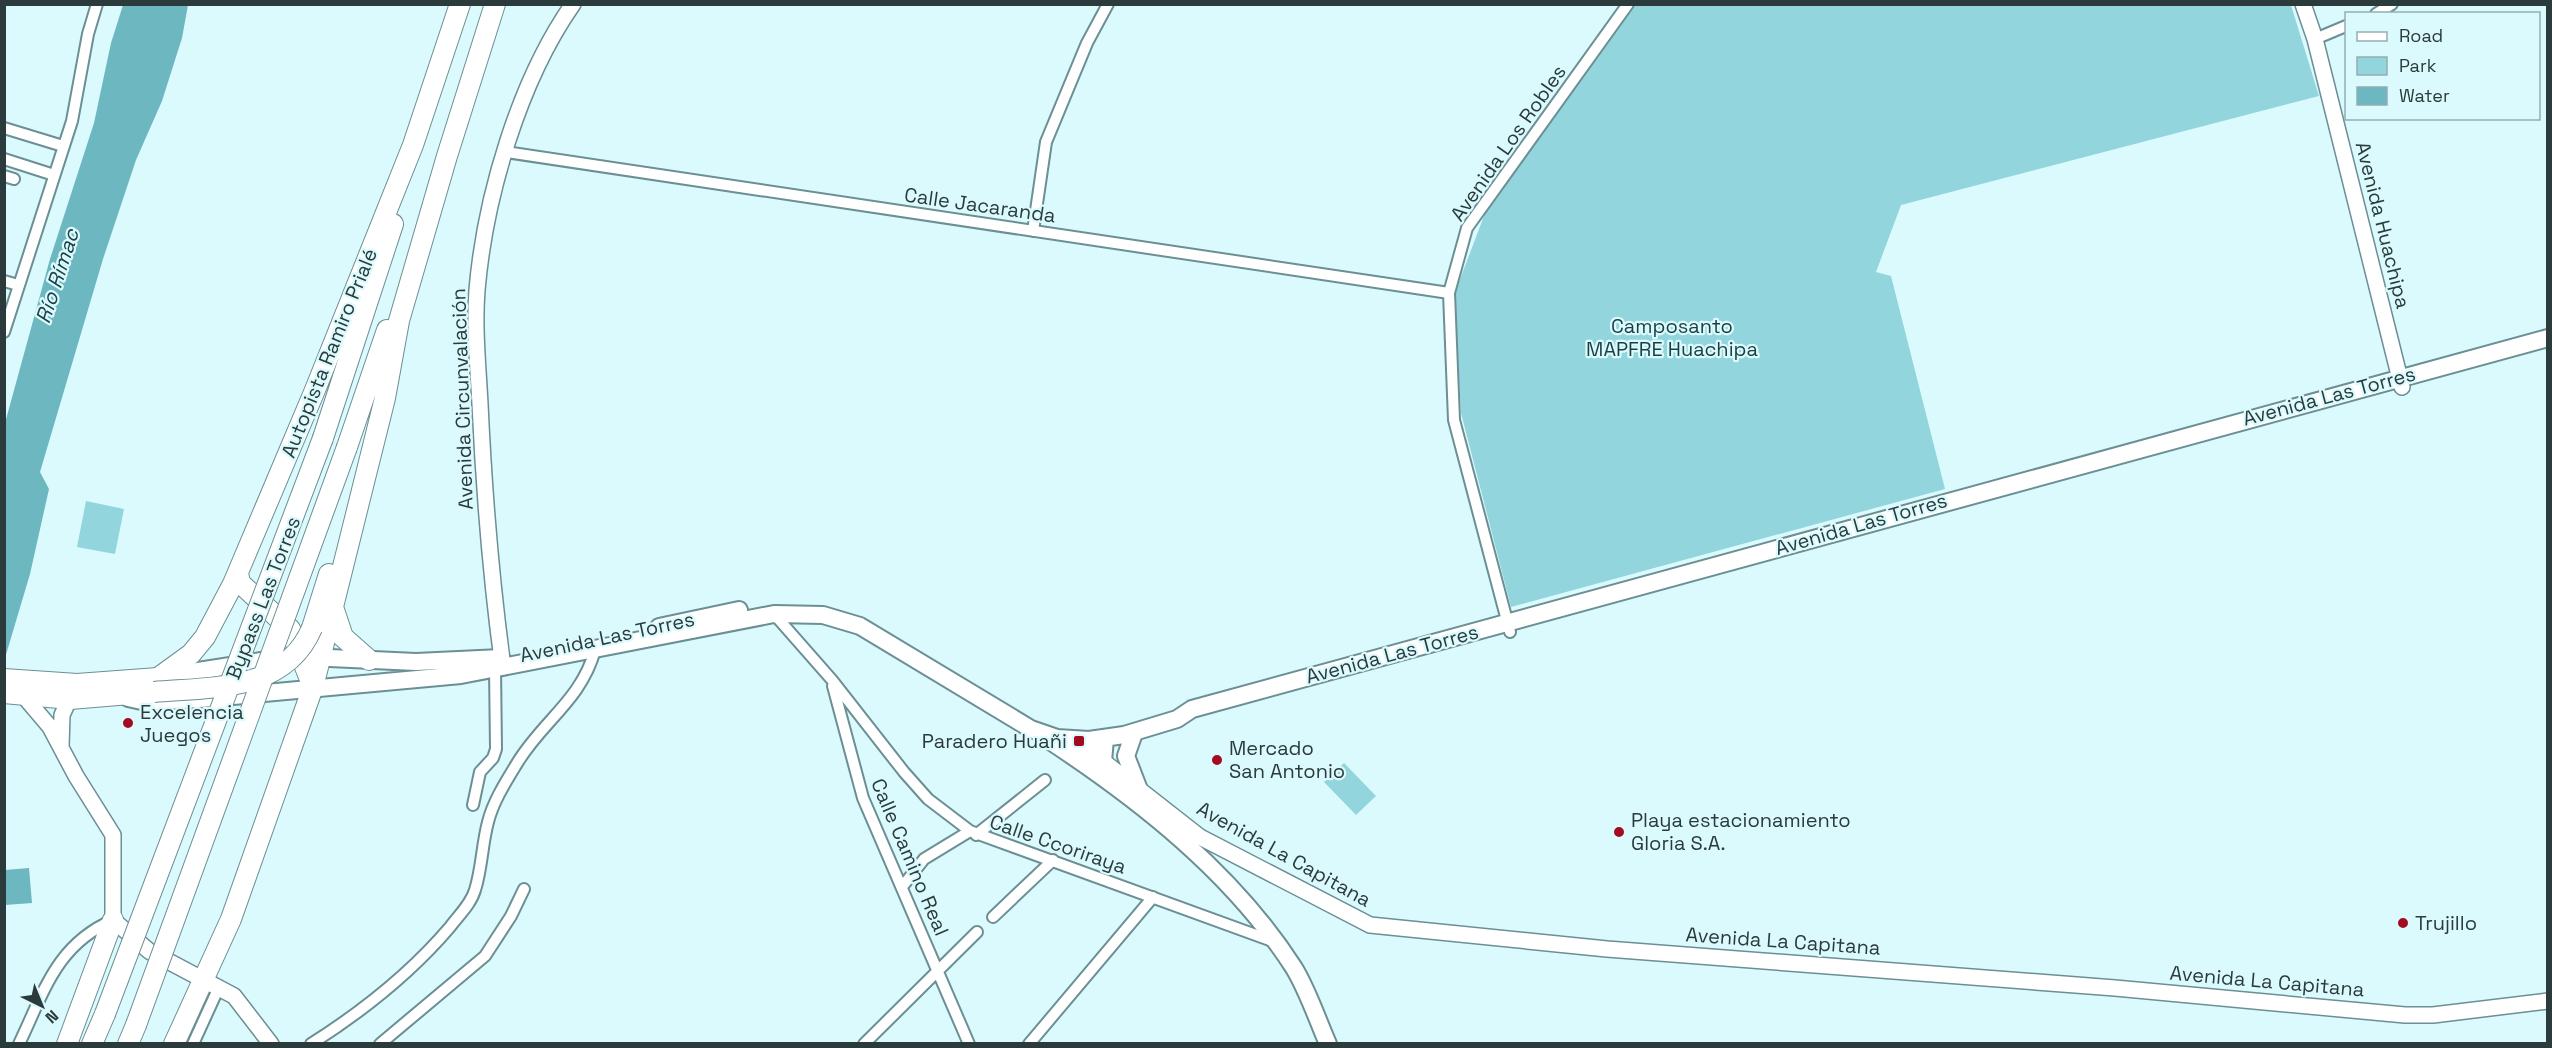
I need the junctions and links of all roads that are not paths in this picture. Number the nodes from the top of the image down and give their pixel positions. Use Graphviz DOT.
graph roads {
  1 [pos="97,4"];
  2 [pos="460,4"];
  3 [pos="495,4"];
  4 [pos="573,4"];
  5 [pos="1108,4"];
  6 [pos="1628,4"];
  7 [pos="2303,4"];
  8 [pos="2392,4"];
  9 [pos="2379,12"];
  10 [pos="2345,26"];
  11 [pos="2315,39"];
  12 [pos="4,128"];
  13 [pos="63,146"];
  14 [pos="413,146"];
  15 [pos="506,152"];
  16 [pos="447,156"];
  17 [pos="4,159"];
  18 [pos="54,175"];
  19 [pos="1033,231"];
  20 [pos="4,281"];
  21 [pos="18,285"];
  22 [pos="1449,293"];
  23 [pos="399,321"];
  24 [pos="4,332"];
  25 [pos="2547,338"];
  26 [pos="2547,349"];
  27 [pos="2401,381"];
  28 [pos="238,573"];
  29 [pos="334,608"];
  30 [pos="774,614"];
  31 [pos="1509,628"];
  32 [pos="595,650"];
  33 [pos="300,656"];
  34 [pos="321,657"];
  35 [pos="369,660"];
  36 [pos="500,664"];
  37 [pos="832,680"];
  38 [pos="156,685"];
  39 [pos="313,687"];
  40 [pos="13,688"];
  41 [pos="74,691"];
  42 [pos="122,696"];
  43 [pos="1031,729"];
  44 [pos="1134,733"];
  45 [pos="1067,739"];
  46 [pos="1106,739"];
  47 [pos="61,746"];
  48 [pos="1103,761"];
  49 [pos="1045,780"];
  50 [pos="1109,782"];
  51 [pos="1138,787"];
  52 [pos="473,805"];
  53 [pos="973,833"];
  54 [pos="1053,860"];
  55 [pos="902,887"];
  56 [pos="524,889"];
  57 [pos="1153,897"];
  58 [pos="993,916"];
  59 [pos="113,920"];
  60 [pos="977,932"];
  61 [pos="1276,942"];
  62 [pos="938,970"];
  63 [pos="212,982"];
  64 [pos="2547,1001"];
  65 [pos="132,1034"];
  66 [pos="19,1044"];
  67 [pos="67,1044"];
  68 [pos="92,1044"];
  69 [pos="174,1044"];
  70 [pos="194,1044"];
  71 [pos="271,1044"];
  72 [pos="311,1044"];
  73 [pos="380,1044"];
  74 [pos="864,1044"];
  75 [pos="969,1044"];
  76 [pos="1029,1044"];
  77 [pos="1328,1044"];
  1 -- 13 [label="street"];
  2 -- 14 [label="highway, Autopista Ramiro Prialé"];
  3 -- 16 [label="highway"];
  4 -- 15 [label="street, Avenida Circunvalación"];
  5 -- 19 [label="street"];
  6 -- 22 [label="street, Avenida Los Robles"];
  7 -- 11 [label="street, Avenida Huachipa"];
  8 -- 9 [label="street"];
  10 -- 11 [label="street"];
  11 -- 27 [label="street, Avenida Huachipa"];
  12 -- 13 [label="street"];
  13 -- 18 [label="street"];
  14 -- 28 [label="highway, Autopista Ramiro Prialé"];
  14 -- 68 [label="highway, Bypass Las Torres, bridge"];
  15 -- 19 [label="street, Calle Jacaranda"];
  15 -- 36 [label="street, Avenida Circunvalación"];
  16 -- 23 [label="highway"];
  16 -- 65 [label="highway, Bypass Las Torres, bridge"];
  17 -- 18 [label="street"];
  18 -- 21 [label="street"];
  19 -- 22 [label="street, Calle Jacaranda"];
  20 -- 21 [label="street"];
  21 -- 24 [label="street"];
  22 -- 31 [label="street, Avenida Los Robles"];
  23 -- 29 [label="highway"];
  23 -- 38 [label="highway, bridge"];
  25 -- 27 [label="main road, Avenida Las Torres"];
  26 -- 27 [label="main road, Avenida Las Torres"];
  27 -- 31 [label="main road, Avenida Las Torres"];
  28 -- 33 [label="highway"];
  28 -- 38 [label="highway, Autopista Ramiro Prialé"];
  29 -- 34 [label="highway"];
  29 -- 35 [label="highway"];
  30 -- 32 [label="main road, Avenida Las Torres"];
  30 -- 37 [label="street, Calle Ccoriraya"];
  30 -- 43 [label="main road, Avenida Las Torres"];
  31 -- 44 [label="main road, Avenida Las Torres"];
  32 -- 36 [label="main road, Avenida Las Torres"];
  32 -- 72 [label="street"];
  33 -- 34 [label="main road, Avenida Las Torres"];
  33 -- 38 [label="main road, Avenida Las Torres"];
  33 -- 39 [label="highway"];
  34 -- 35 [label="main road, Avenida Las Torres"];
  34 -- 39 [label="highway"];
  35 -- 36 [label="main road, Avenida Las Torres"];
  36 -- 39 [label="main road, Avenida Las Torres"];
  36 -- 45 [label="main road, Avenida Las Torres"];
  36 -- 52 [label="street"];
  37 -- 53 [label="street, Calle Ccoriraya"];
  37 -- 55 [label="street, Calle Camino Real"];
  38 -- 41 [label="highway, Avenida Las Torres"];
  38 -- 42 [label="highway"];
  39 -- 42 [label="main road, Avenida Las Torres"];
  39 -- 63 [label="highway"];
  40 -- 41 [label="highway, Avenida Las Torres"];
  40 -- 47 [label="street"];
  41 -- 42 [label="highway, Avenida Las Torres"];
  41 -- 47 [label="street"];
  43 -- 45 [label="main road, Avenida Las Torres"];
  43 -- 50 [label="main road"];
  44 -- 46 [label="main road, Avenida Las Torres"];
  44 -- 51 [label="main road"];
  45 -- 46 [label="main road, Avenida Las Torres"];
  45 -- 48 [label="street, Avenida La Capitana"];
  46 -- 48 [label="main road"];
  47 -- 59 [label="street"];
  48 -- 50 [label="main road"];
  48 -- 51 [label="street, Avenida La Capitana"];
  49 -- 53 [label="street"];
  50 -- 61 [label="main road"];
  51 -- 64 [label="street, Avenida La Capitana"];
  53 -- 54 [label="street, Calle Ccoriraya"];
  53 -- 55 [label="street"];
  54 -- 57 [label="street, Calle Ccoriraya"];
  54 -- 58 [label="street"];
  55 -- 62 [label="street, Calle Camino Real"];
  56 -- 73 [label="street"];
  57 -- 61 [label="street, Calle Ccoriraya"];
  57 -- 76 [label="street"];
  59 -- 63 [label="street"];
  59 -- 66 [label="street"];
  59 -- 67 [label="highway"];
  60 -- 62 [label="street"];
  61 -- 77 [label="main road"];
  62 -- 74 [label="street"];
  62 -- 75 [label="street, Calle Camino Real"];
  63 -- 69 [label="highway"];
  63 -- 70 [label="street"];
  63 -- 71 [label="street"];
}
